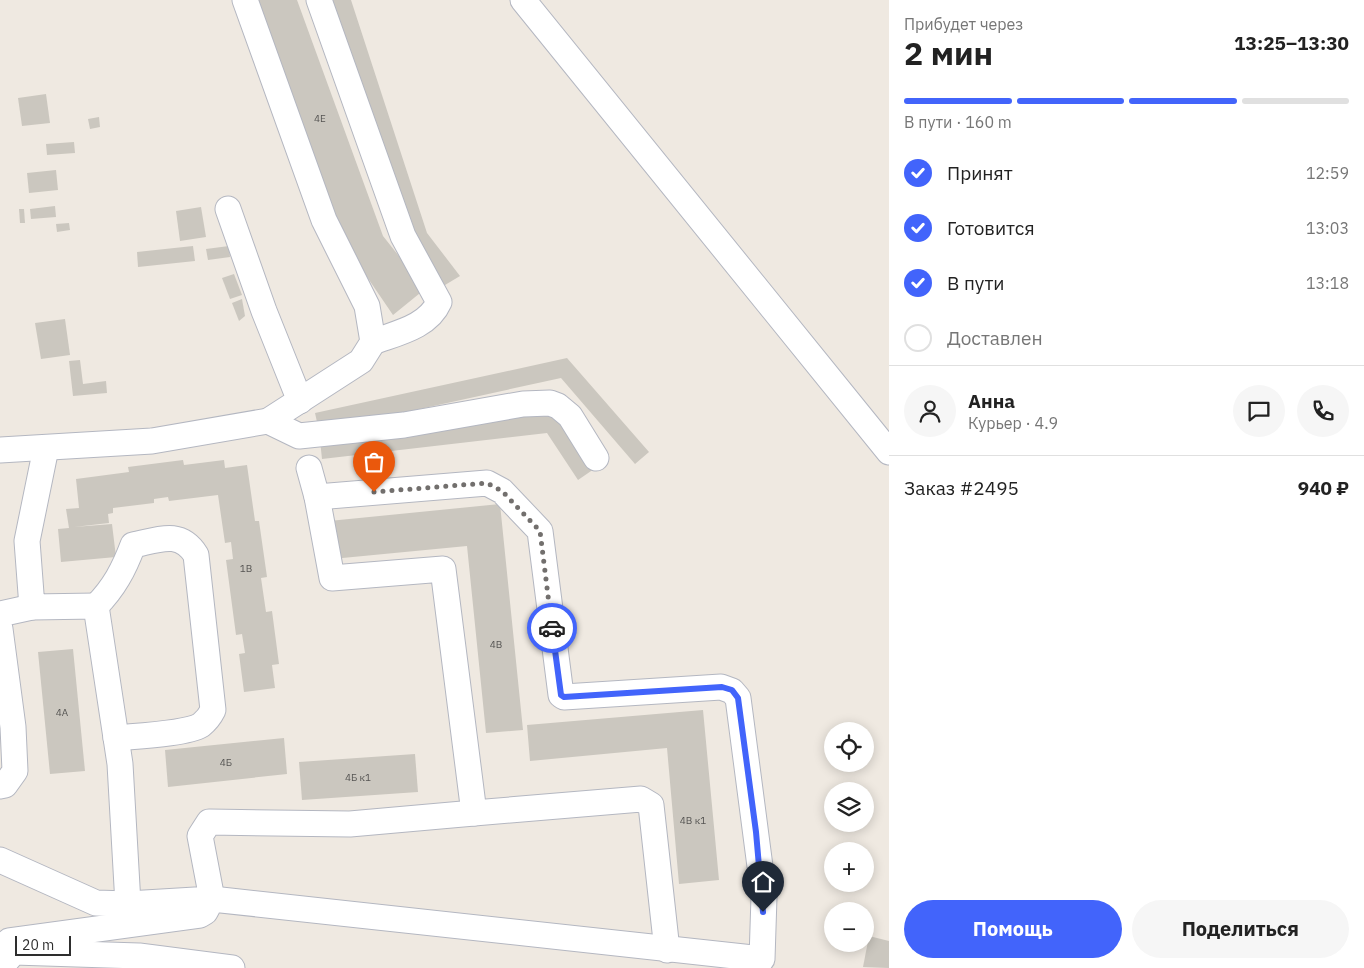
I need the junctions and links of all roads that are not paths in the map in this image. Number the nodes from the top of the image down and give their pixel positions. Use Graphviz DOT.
graph roads {
  1 [pos="245,0"];
  2 [pos="318,0"];
  3 [pos="523,0"];
  4 [pos="228,209"];
  5 [pos="373,342"];
  6 [pos="300,401"];
  7 [pos="268,421"];
  8 [pos="46,448"];
  9 [pos="0,450"];
  10 [pos="889,452"];
  11 [pos="596,458"];
  12 [pos="309,468"];
  13 [pos="317,497"];
  14 [pos="96,606"];
  15 [pos="32,607"];
  16 [pos="0,614"];
  17 [pos="0,630"];
  18 [pos="6,726"];
  19 [pos="116,738"];
  20 [pos="0,786"];
  21 [pos="474,813"];
  22 [pos="0,860"];
  23 [pos="212,899"];
  24 [pos="96,903"];
  25 [pos="128,904"];
  26 [pos="114,926"];
  27 [pos="667,950"];
  28 [pos="8,951"];
  29 [pos="139,956"];
  30 [pos="762,963"];
  31 [pos="232,968"];
  1 -- 5 [label="street"];
  2 -- 5 [label="street"];
  3 -- 10 [label="street"];
  4 -- 6 [label="street"];
  5 -- 6 [label="street"];
  6 -- 7 [label="street"];
  7 -- 8 [label="street"];
  7 -- 11 [label="street"];
  8 -- 9 [label="street"];
  8 -- 15 [label="street"];
  12 -- 13 [label="street"];
  13 -- 21 [label="street"];
  13 -- 30 [label="street"];
  14 -- 15 [label="street"];
  14 -- 19 [label="street"];
  14 -- 19 [label="street"];
  15 -- 16 [label="street"];
  17 -- 18 [label="street"];
  18 -- 20 [label="street"];
  19 -- 25 [label="street"];
  21 -- 23 [label="street"];
  21 -- 27 [label="street"];
  22 -- 24 [label="street"];
  23 -- 25 [label="street"];
  23 -- 26 [label="street"];
  23 -- 27 [label="street"];
  24 -- 25 [label="street"];
  24 -- 26 [label="street"];
  26 -- 28 [label="street"];
  26 -- 29 [label="street"];
  27 -- 30 [label="street"];
  28 -- 29 [label="street"];
  29 -- 31 [label="street"];
}
